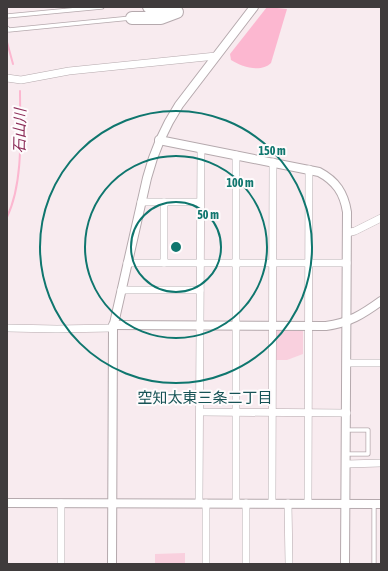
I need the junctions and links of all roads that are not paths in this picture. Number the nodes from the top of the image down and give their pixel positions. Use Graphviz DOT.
graph roads {
  1 [pos="102,7"];
  2 [pos="254,7"];
  3 [pos="180,8"];
  4 [pos="141,13"];
  5 [pos="7,16"];
  6 [pos="7,28"];
  7 [pos="216,56"];
  8 [pos="7,78"];
  9 [pos="159,140"];
  10 [pos="200,149"];
  11 [pos="236,155"];
  12 [pos="273,162"];
  13 [pos="309,169"];
  14 [pos="141,202"];
  15 [pos="164,202"];
  16 [pos="199,202"];
  17 [pos="381,218"];
  18 [pos="347,233"];
  19 [pos="127,263"];
  20 [pos="164,263"];
  21 [pos="200,263"];
  22 [pos="236,263"];
  23 [pos="273,263"];
  24 [pos="308,263"];
  25 [pos="347,263"];
  26 [pos="121,290"];
  27 [pos="200,290"];
  28 [pos="381,302"];
  29 [pos="347,322"];
  30 [pos="200,325"];
  31 [pos="236,325"];
  32 [pos="273,325"];
  33 [pos="308,325"];
  34 [pos="113,326"];
  35 [pos="7,328"];
  36 [pos="347,363"];
  37 [pos="381,363"];
  38 [pos="200,412"];
  39 [pos="236,412"];
  40 [pos="272,412"];
  41 [pos="308,412"];
  42 [pos="347,413"];
  43 [pos="347,430"];
  44 [pos="347,454"];
  45 [pos="381,463"];
  46 [pos="347,464"];
  47 [pos="7,503"];
  48 [pos="61,503"];
  49 [pos="112,503"];
  50 [pos="203,503"];
  51 [pos="236,503"];
  52 [pos="246,503"];
  53 [pos="272,503"];
  54 [pos="288,503"];
  55 [pos="308,503"];
  56 [pos="346,504"];
  57 [pos="378,504"];
  58 [pos="61,564"];
  59 [pos="112,564"];
  60 [pos="206,564"];
  61 [pos="246,564"];
  62 [pos="289,564"];
  63 [pos="345,564"];
  64 [pos="374,564"];
  1 -- 5 [label="lane"];
  2 -- 7 [label="street"];
  3 -- 4 [label="highway"];
  3 -- 4 [label="highway"];
  4 -- 6 [label="lane"];
  7 -- 8 [label="street"];
  7 -- 9 [label="street"];
  9 -- 10 [label="street"];
  9 -- 14 [label="street"];
  10 -- 11 [label="street"];
  10 -- 16 [label="street"];
  11 -- 12 [label="street"];
  11 -- 22 [label="street"];
  12 -- 13 [label="street"];
  12 -- 23 [label="street"];
  13 -- 18 [label="street"];
  13 -- 24 [label="street"];
  14 -- 15 [label="street"];
  14 -- 19 [label="street"];
  15 -- 16 [label="street"];
  15 -- 20 [label="street"];
  16 -- 21 [label="street"];
  17 -- 18 [label="street"];
  18 -- 25 [label="street"];
  19 -- 20 [label="street"];
  19 -- 26 [label="street"];
  20 -- 21 [label="street"];
  21 -- 22 [label="street"];
  21 -- 27 [label="street"];
  22 -- 23 [label="street"];
  22 -- 31 [label="street"];
  23 -- 24 [label="street"];
  23 -- 32 [label="street"];
  24 -- 25 [label="street"];
  24 -- 33 [label="street"];
  25 -- 29 [label="street"];
  26 -- 27 [label="street"];
  26 -- 34 [label="street"];
  27 -- 30 [label="street"];
  28 -- 29 [label="street"];
  29 -- 33 [label="street"];
  29 -- 36 [label="street"];
  30 -- 31 [label="street"];
  30 -- 34 [label="street"];
  30 -- 38 [label="street"];
  31 -- 32 [label="street"];
  31 -- 39 [label="street"];
  32 -- 33 [label="street"];
  32 -- 40 [label="street"];
  33 -- 41 [label="street"];
  34 -- 35 [label="street"];
  34 -- 49 [label="street"];
  36 -- 37 [label="street"];
  36 -- 42 [label="street"];
  38 -- 39 [label="street"];
  38 -- 50 [label="street"];
  39 -- 40 [label="street"];
  39 -- 51 [label="street"];
  40 -- 41 [label="street"];
  40 -- 53 [label="street"];
  41 -- 42 [label="street"];
  41 -- 55 [label="street"];
  42 -- 43 [label="street"];
  43 -- 44 [label="street"];
  43 -- 44 [label="lane"];
  44 -- 46 [label="street"];
  45 -- 46 [label="street"];
  46 -- 56 [label="street"];
  47 -- 48 [label="street"];
  48 -- 49 [label="street"];
  48 -- 58 [label="street"];
  49 -- 50 [label="street"];
  49 -- 59 [label="street"];
  50 -- 51 [label="street"];
  50 -- 60 [label="street"];
  51 -- 52 [label="street"];
  52 -- 53 [label="street"];
  52 -- 61 [label="street"];
  53 -- 54 [label="street"];
  54 -- 55 [label="street"];
  54 -- 62 [label="street"];
  55 -- 56 [label="street"];
  56 -- 57 [label="street"];
  56 -- 63 [label="street"];
  57 -- 64 [label="lane"];
}
